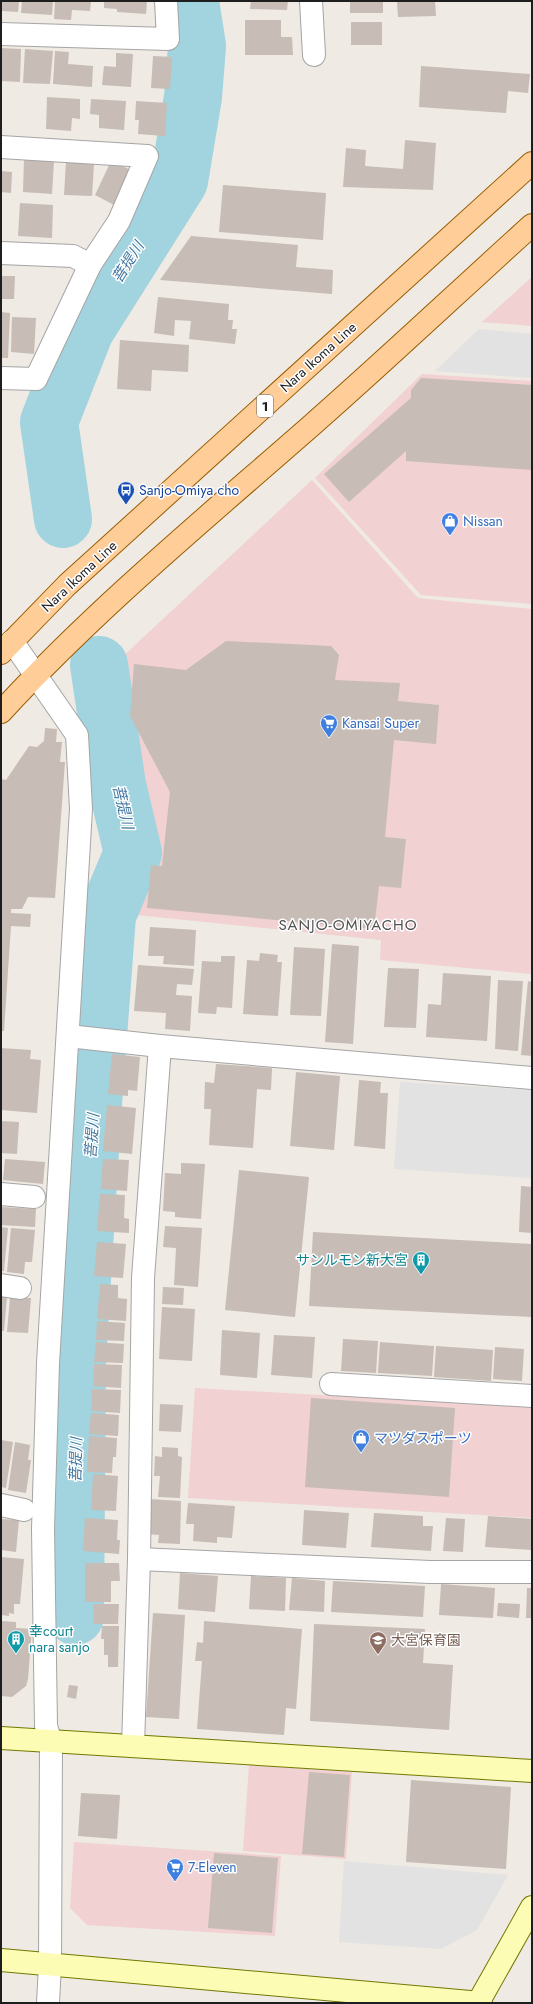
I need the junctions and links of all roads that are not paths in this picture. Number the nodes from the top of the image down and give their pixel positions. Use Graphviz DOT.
graph roads {
  1 [pos="166,1"];
  2 [pos="311,1"];
  3 [pos="1,34"];
  4 [pos="314,55"];
  5 [pos="1,147"];
  6 [pos="532,163"];
  7 [pos="532,225"];
  8 [pos="1,253"];
  9 [pos="90,265"];
  10 [pos="1,378"];
  11 [pos="6,647"];
  12 [pos="36,674"];
  13 [pos="1,712"];
  14 [pos="79,1037"];
  15 [pos="160,1046"];
  16 [pos="532,1078"];
  17 [pos="1,1194"];
  18 [pos="34,1198"];
  19 [pos="331,1384"];
  20 [pos="532,1396"];
  21 [pos="1,1505"];
  22 [pos="24,1510"];
  23 [pos="139,1559"];
  24 [pos="532,1572"];
  25 [pos="1,1738"];
  26 [pos="51,1742"];
  27 [pos="133,1746"];
  28 [pos="532,1771"];
  29 [pos="532,1907"];
  30 [pos="1,1960"];
  31 [pos="50,1964"];
  32 [pos="48,2003"];
  33 [pos="479,2003"];
  1 -- 3 [label="street"];
  2 -- 4 [label="street"];
  5 -- 9 [label="street"];
  6 -- 11 [label="main road, Nara Ikoma Line / 1"];
  7 -- 12 [label="main road"];
  8 -- 9 [label="street"];
  9 -- 10 [label="street"];
  11 -- 12 [label="street"];
  12 -- 13 [label="main road"];
  12 -- 14 [label="street"];
  14 -- 15 [label="street"];
  14 -- 26 [label="street"];
  15 -- 16 [label="street"];
  15 -- 23 [label="street"];
  17 -- 18 [label="street"];
  19 -- 20 [label="street"];
  21 -- 22 [label="street"];
  23 -- 24 [label="street"];
  23 -- 27 [label="street"];
  25 -- 26 [label="street"];
  26 -- 27 [label="street"];
  26 -- 31 [label="street"];
  27 -- 28 [label="street"];
  29 -- 33 [label="street"];
  30 -- 31 [label="street"];
  31 -- 32 [label="street"];
  31 -- 33 [label="street"];
}
